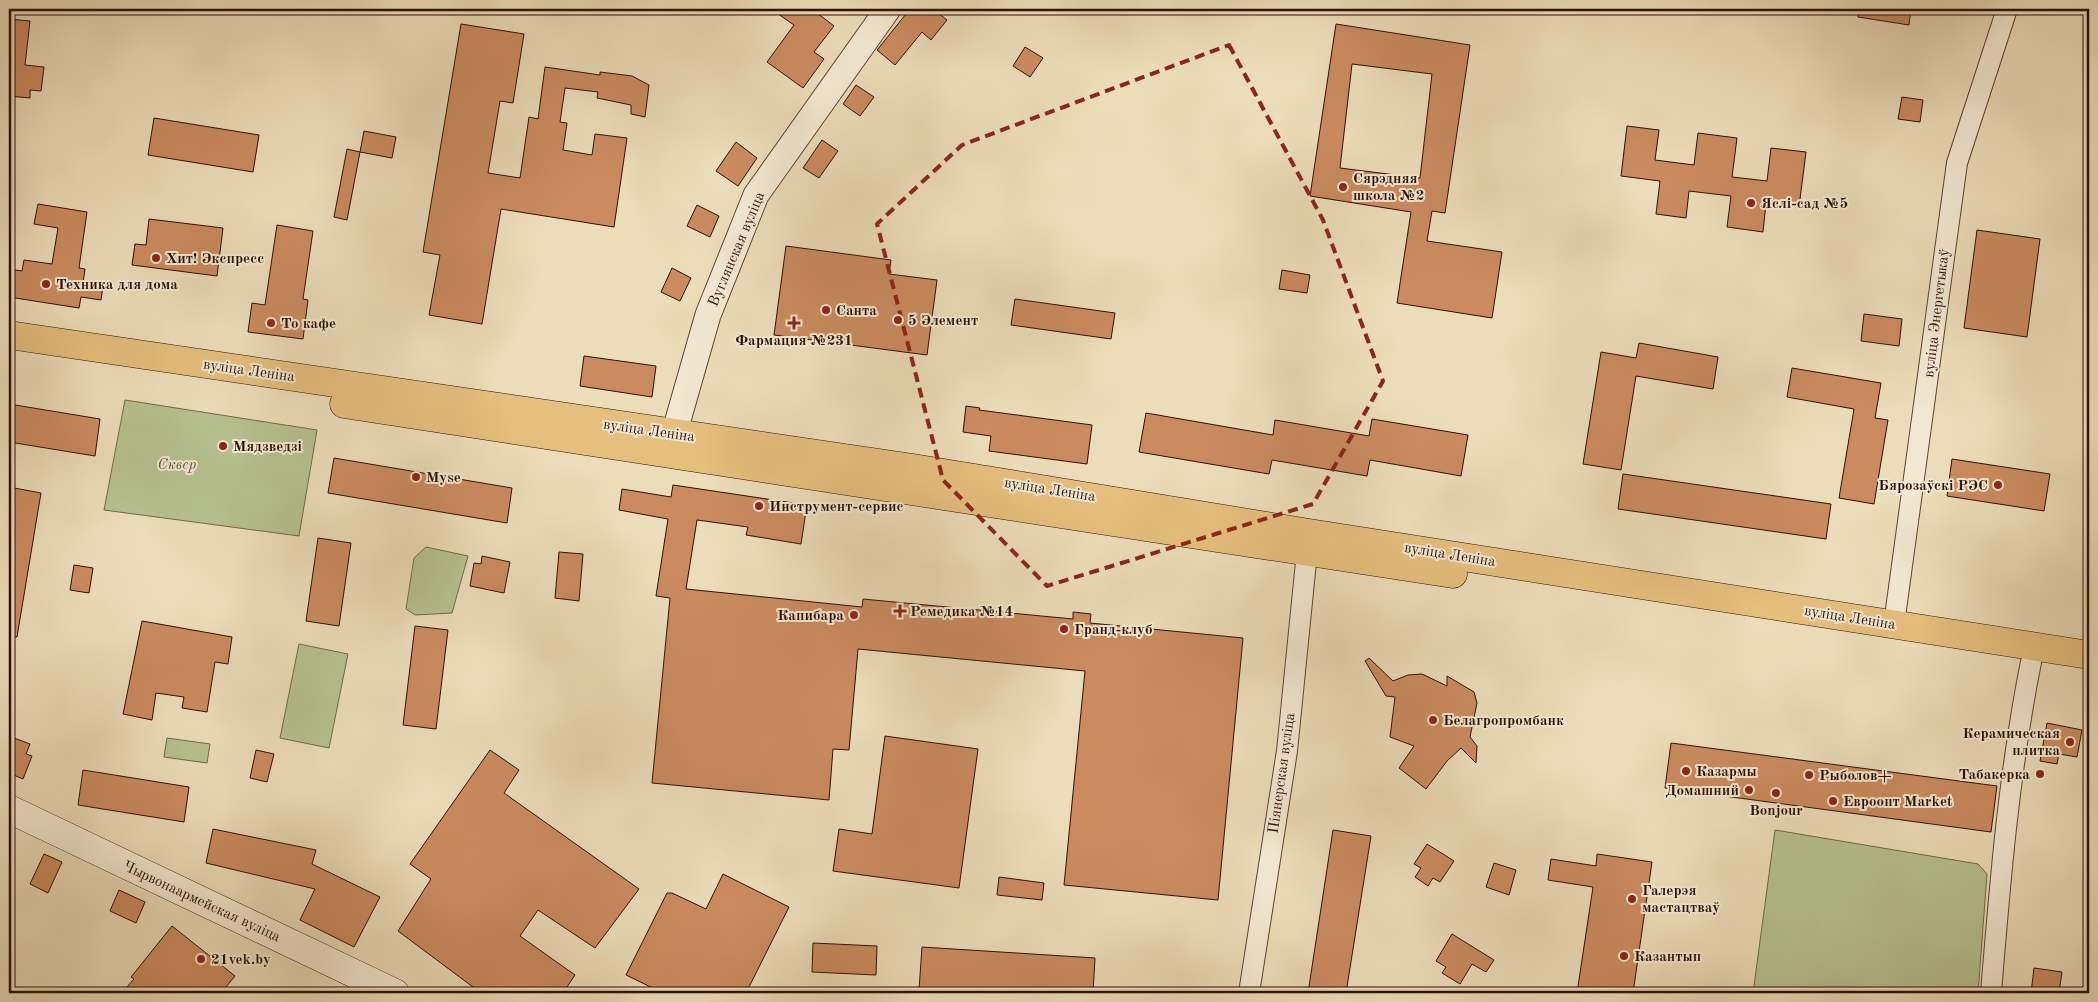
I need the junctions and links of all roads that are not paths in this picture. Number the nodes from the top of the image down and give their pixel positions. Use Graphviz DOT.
graph roads {
  1 [pos="888,9"];
  2 [pos="2008,9"];
  3 [pos="9,335"];
  4 [pos="9,353"];
  5 [pos="672,444"];
  6 [pos="1308,542"];
  7 [pos="1893,632"];
  8 [pos="2032,654"];
  9 [pos="2089,655"];
  10 [pos="2089,671"];
  11 [pos="9,809"];
  12 [pos="395,993"];
  13 [pos="1249,993"];
  14 [pos="1991,993"];
  1 -- 5 [label="street, Вуглянская вуліца"];
  2 -- 7 [label="street, вуліца Энергетыкаў"];
  3 -- 5 [label="main road, вуліца Леніна"];
  4 -- 5 [label="main road, вуліца Леніна"];
  5 -- 6 [label="main road, вуліца Леніна"];
  6 -- 7 [label="main road, вуліца Леніна"];
  6 -- 13 [label="street, Піянерская вуліца"];
  7 -- 8 [label="main road, вуліца Леніна"];
  8 -- 9 [label="main road, вуліца Леніна"];
  8 -- 10 [label="main road, вуліца Леніна"];
  8 -- 14 [label="street"];
  11 -- 12 [label="main road, Чырвонаармейская вуліца"];
}
